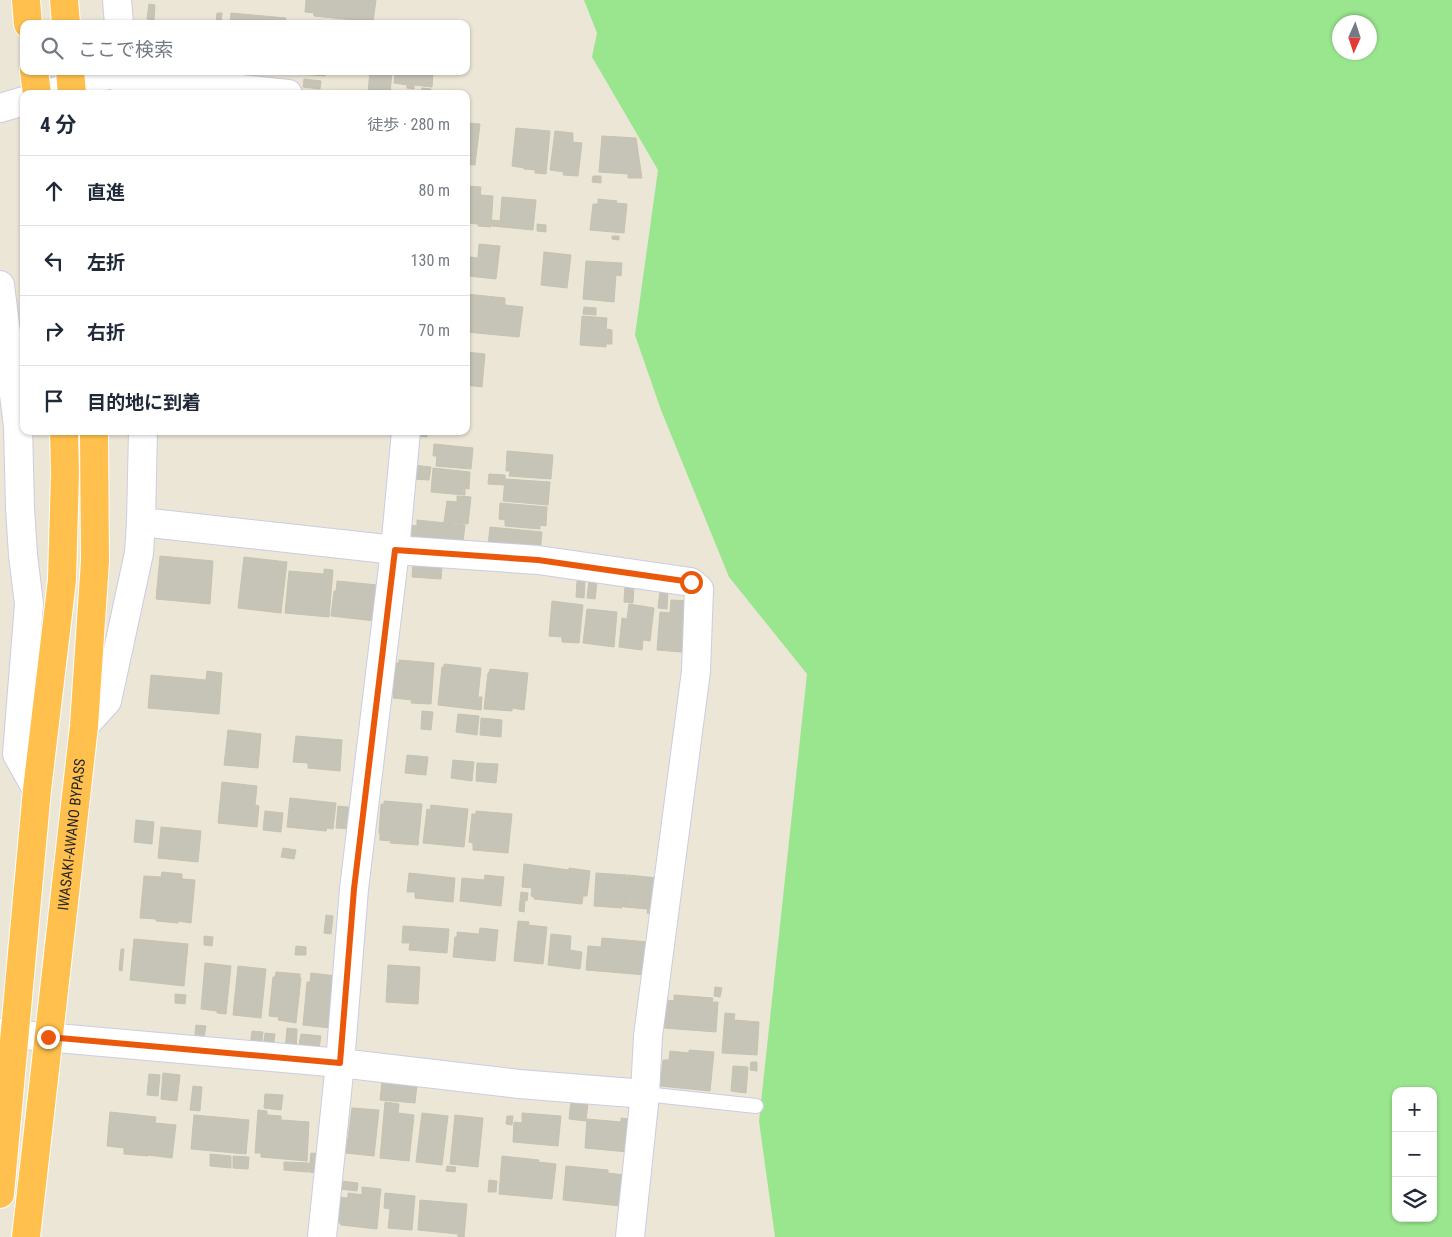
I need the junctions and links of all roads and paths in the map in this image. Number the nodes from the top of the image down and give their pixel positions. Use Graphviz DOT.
graph roads {
  1 [pos="26,0"];
  2 [pos="64,0"];
  3 [pos="117,0"];
  4 [pos="28,20"];
  5 [pos="66,20"];
  6 [pos="119,20"];
  7 [pos="35,75"];
  8 [pos="70,75"];
  9 [pos="108,75"];
  10 [pos="108,75"];
  11 [pos="124,80"];
  12 [pos="36,90"];
  13 [pos="60,90"];
  14 [pos="72,90"];
  15 [pos="251,90"];
  16 [pos="20,102"];
  17 [pos="0,108"];
  18 [pos="0,285"];
  19 [pos="64,435"];
  20 [pos="94,435"];
  21 [pos="143,435"];
  22 [pos="406,435"];
  23 [pos="10,507"];
  24 [pos="141,522"];
  25 [pos="395,550"];
  26 [pos="84,726"];
  27 [pos="37,790"];
  28 [pos="7,1033"];
  29 [pos="48,1037"];
  30 [pos="340,1063"];
  31 [pos="645,1094"];
  32 [pos="756,1106"];
  33 [pos="0,1194"];
  34 [pos="26,1237"];
  35 [pos="322,1237"];
  36 [pos="630,1237"];
  1 -- 4 [label="highway"];
  2 -- 5 [label="highway"];
  3 -- 6 [label="street"];
  7 -- 12 [label="highway"];
  8 -- 14 [label="highway, bridge"];
  9 -- 13 [label="street"];
  10 -- 11 [label="street"];
  11 -- 15 [label="street"];
  16 -- 17 [label="street"];
  18 -- 23 [label="street"];
  19 -- 27 [label="highway"];
  20 -- 26 [label="highway, IWASAKI-AWANO BYPASS"];
  21 -- 24 [label="street"];
  22 -- 25 [label="street"];
  23 -- 27 [label="street"];
  24 -- 25 [label="street"];
  24 -- 26 [label="street"];
  25 -- 30 [label="street"];
  25 -- 31 [label="street"];
  26 -- 29 [label="highway, IWASAKI-AWANO BYPASS"];
  27 -- 28 [label="highway"];
  28 -- 29 [label="street"];
  28 -- 33 [label="highway"];
  29 -- 30 [label="street"];
  29 -- 34 [label="highway, IWASAKI-AWANO BYPASS"];
  30 -- 31 [label="street"];
  30 -- 35 [label="street"];
  31 -- 32 [label="lane"];
  31 -- 36 [label="street"];
}
